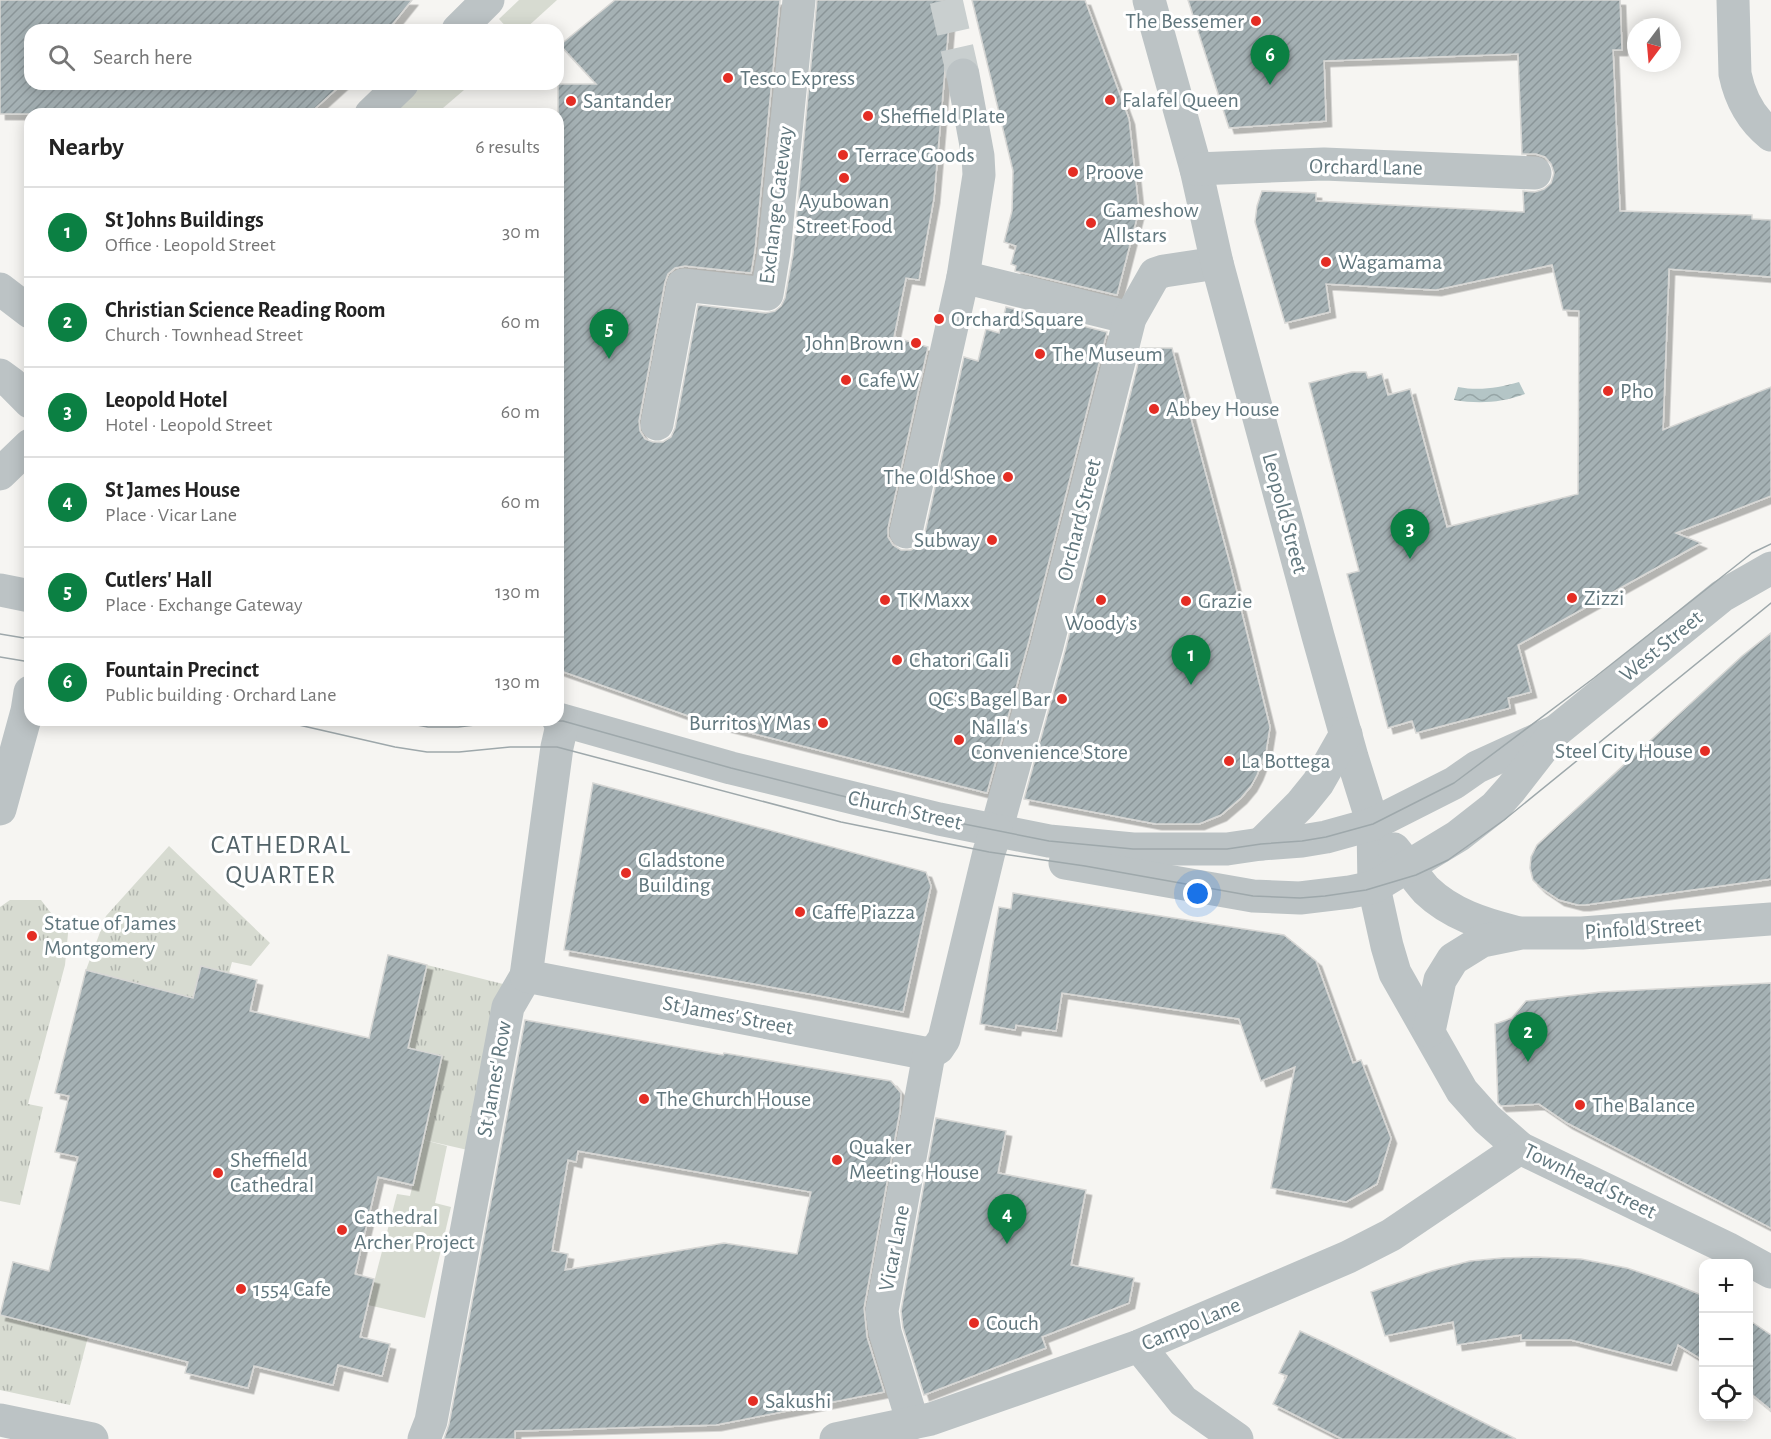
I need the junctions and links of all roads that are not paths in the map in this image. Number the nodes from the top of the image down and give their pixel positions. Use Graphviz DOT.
graph roads {
  1 [pos="488,0"];
  2 [pos="799,0"];
  3 [pos="1149,0"];
  4 [pos="1733,0"];
  5 [pos="464,24"];
  6 [pos="963,75"];
  7 [pos="396,90"];
  8 [pos="377,108"];
  9 [pos="1771,135"];
  10 [pos="1196,169"];
  11 [pos="1535,173"];
  12 [pos="1217,263"];
  13 [pos="963,277"];
  14 [pos="0,289"];
  15 [pos="24,307"];
  16 [pos="1131,318"];
  17 [pos="0,375"];
  18 [pos="24,396"];
  19 [pos="657,424"];
  20 [pos="24,451"];
  21 [pos="0,474"];
  22 [pos="906,532"];
  23 [pos="1771,568"];
  24 [pos="0,590"];
  25 [pos="24,595"];
  26 [pos="564,721"];
  27 [pos="24,722"];
  28 [pos="560,726"];
  29 [pos="1556,731"];
  30 [pos="1346,734"];
  31 [pos="0,809"];
  32 [pos="1373,824"];
  33 [pos="993,841"];
  34 [pos="1261,844"];
  35 [pos="1408,866"];
  36 [pos="1374,887"];
  37 [pos="1769,921"];
  38 [pos="1521,933"];
  39 [pos="526,976"];
  40 [pos="1430,1031"];
  41 [pos="929,1054"];
  42 [pos="1520,1148"];
  43 [pos="1771,1272"];
  44 [pos="1139,1346"];
  45 [pos="0,1420"];
  46 [pos="925,1427"];
  47 [pos="92,1439"];
  48 [pos="424,1439"];
  49 [pos="836,1439"];
  50 [pos="1237,1439"];
  1 -- 5 [label="street"];
  2 -- 19 [label="street, Exchange Gateway"];
  3 -- 10 [label="street, Leopold Street"];
  4 -- 9 [label="street"];
  6 -- 13 [label="street"];
  7 -- 8 [label="street"];
  10 -- 11 [label="street, Orchard Lane"];
  10 -- 12 [label="street, Leopold Street"];
  12 -- 16 [label="street, Orchard Street"];
  12 -- 30 [label="street, Leopold Street"];
  13 -- 16 [label="street"];
  13 -- 22 [label="street"];
  14 -- 15 [label="street"];
  16 -- 33 [label="street, Orchard Street"];
  17 -- 18 [label="street"];
  20 -- 21 [label="street"];
  23 -- 29 [label="street, West Street"];
  24 -- 25 [label="street"];
  26 -- 33 [label="street, Church Street"];
  27 -- 31 [label="street"];
  28 -- 39 [label="street, St James' Row"];
  29 -- 32 [label="street, West Street"];
  29 -- 35 [label="street, West Street"];
  30 -- 32 [label="street, Leopold Street"];
  30 -- 34 [label="street"];
  32 -- 34 [label="street, Church Street"];
  32 -- 35 [label="street, Pinfold Street"];
  32 -- 36 [label="street, Leopold Street"];
  33 -- 34 [label="street, Church Street"];
  33 -- 36 [label="street, Church Street"];
  33 -- 41 [label="street, Vicar Lane"];
  35 -- 36 [label="street, West Street"];
  35 -- 38 [label="street, Pinfold Street"];
  36 -- 40 [label="street, Townhead Street"];
  37 -- 38 [label="street, Pinfold Street"];
  38 -- 40 [label="street, Pinfold Street"];
  39 -- 41 [label="street, St James' Street"];
  39 -- 48 [label="street, St James' Row"];
  40 -- 42 [label="street, Townhead Street"];
  41 -- 46 [label="street, Vicar Lane"];
  42 -- 43 [label="street, Townhead Street"];
  42 -- 44 [label="street, Campo Lane"];
  44 -- 46 [label="street, Campo Lane"];
  44 -- 50 [label="street"];
  45 -- 47 [label="street"];
  46 -- 49 [label="street, Campo Lane"];
}
